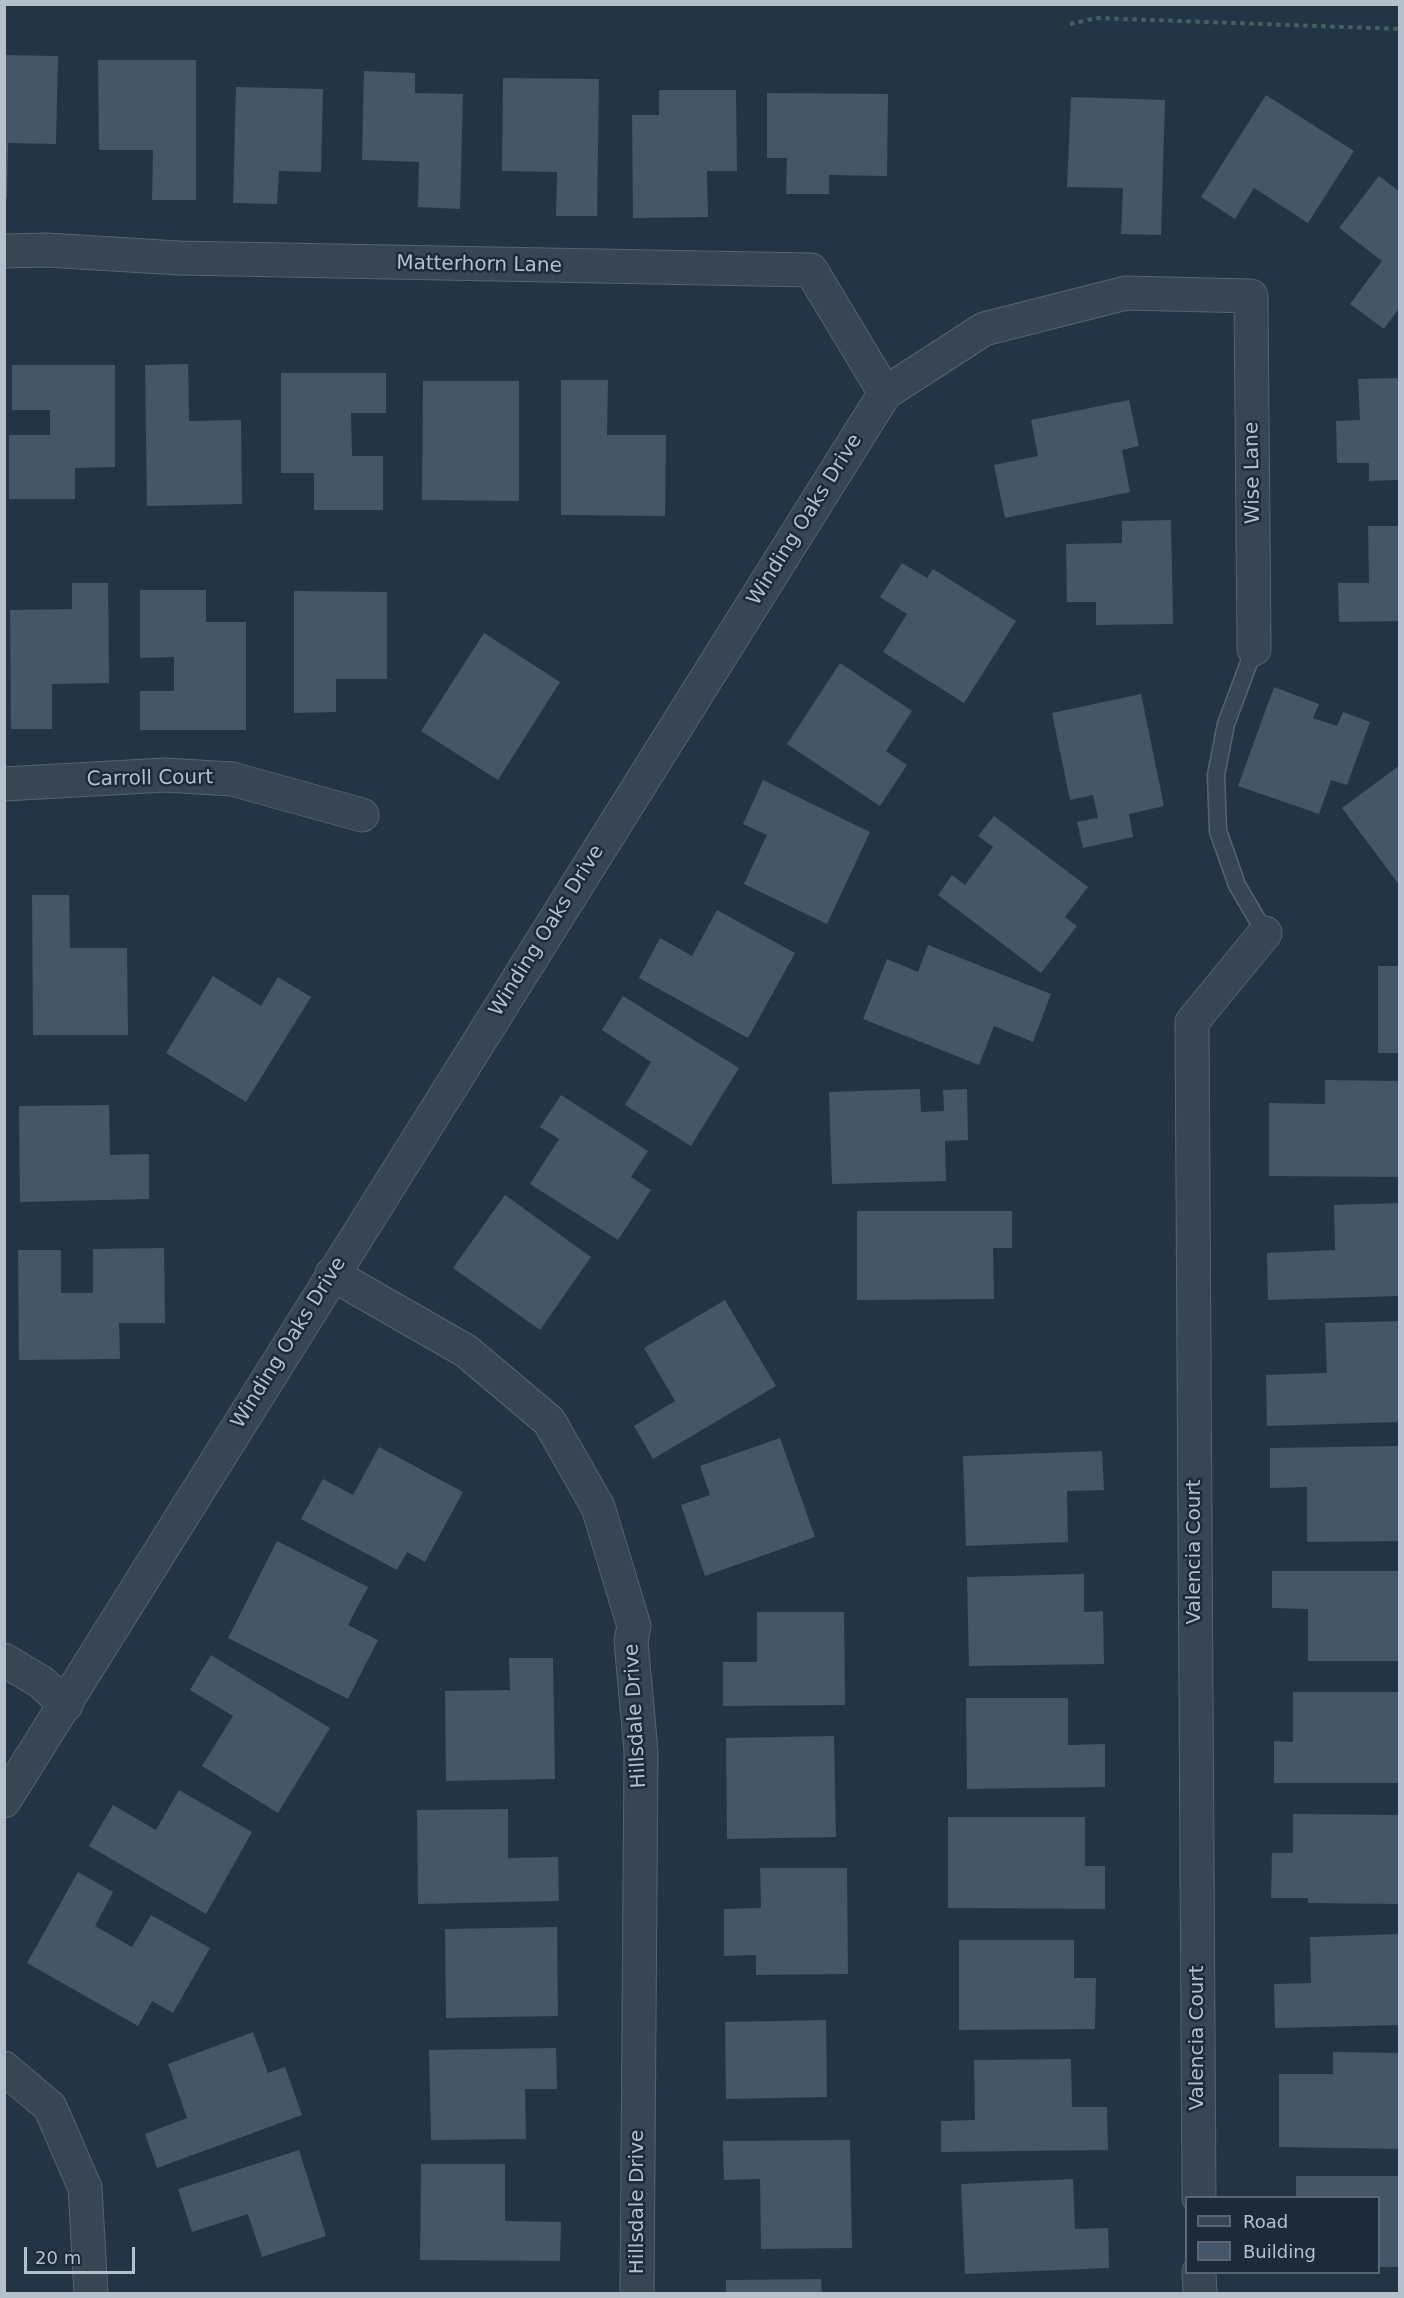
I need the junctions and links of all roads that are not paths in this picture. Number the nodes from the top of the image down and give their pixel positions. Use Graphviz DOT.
graph roads {
  1 [pos="4,250"];
  2 [pos="1251,296"];
  3 [pos="885,393"];
  4 [pos="1254,650"];
  5 [pos="4,784"];
  6 [pos="362,815"];
  7 [pos="1265,933"];
  8 [pos="332,1274"];
  9 [pos="4,1660"];
  10 [pos="66,1705"];
  11 [pos="4,1801"];
  12 [pos="4,2068"];
  13 [pos="1199,2196"];
  14 [pos="1199,2274"];
  15 [pos="91,2294"];
  16 [pos="637,2294"];
  17 [pos="1200,2294"];
  1 -- 3 [label="street, Matterhorn Lane"];
  2 -- 3 [label="street, Winding Oaks Drive"];
  2 -- 4 [label="street, Wise Lane"];
  3 -- 8 [label="street, Winding Oaks Drive"];
  4 -- 7 [label="lane"];
  5 -- 6 [label="street, Carroll Court"];
  7 -- 13 [label="street, Valencia Court"];
  8 -- 10 [label="street, Winding Oaks Drive"];
  8 -- 16 [label="street, Hillsdale Drive"];
  9 -- 10 [label="street"];
  10 -- 11 [label="street, Winding Oaks Drive"];
  12 -- 15 [label="street"];
  14 -- 17 [label="street"];
}
